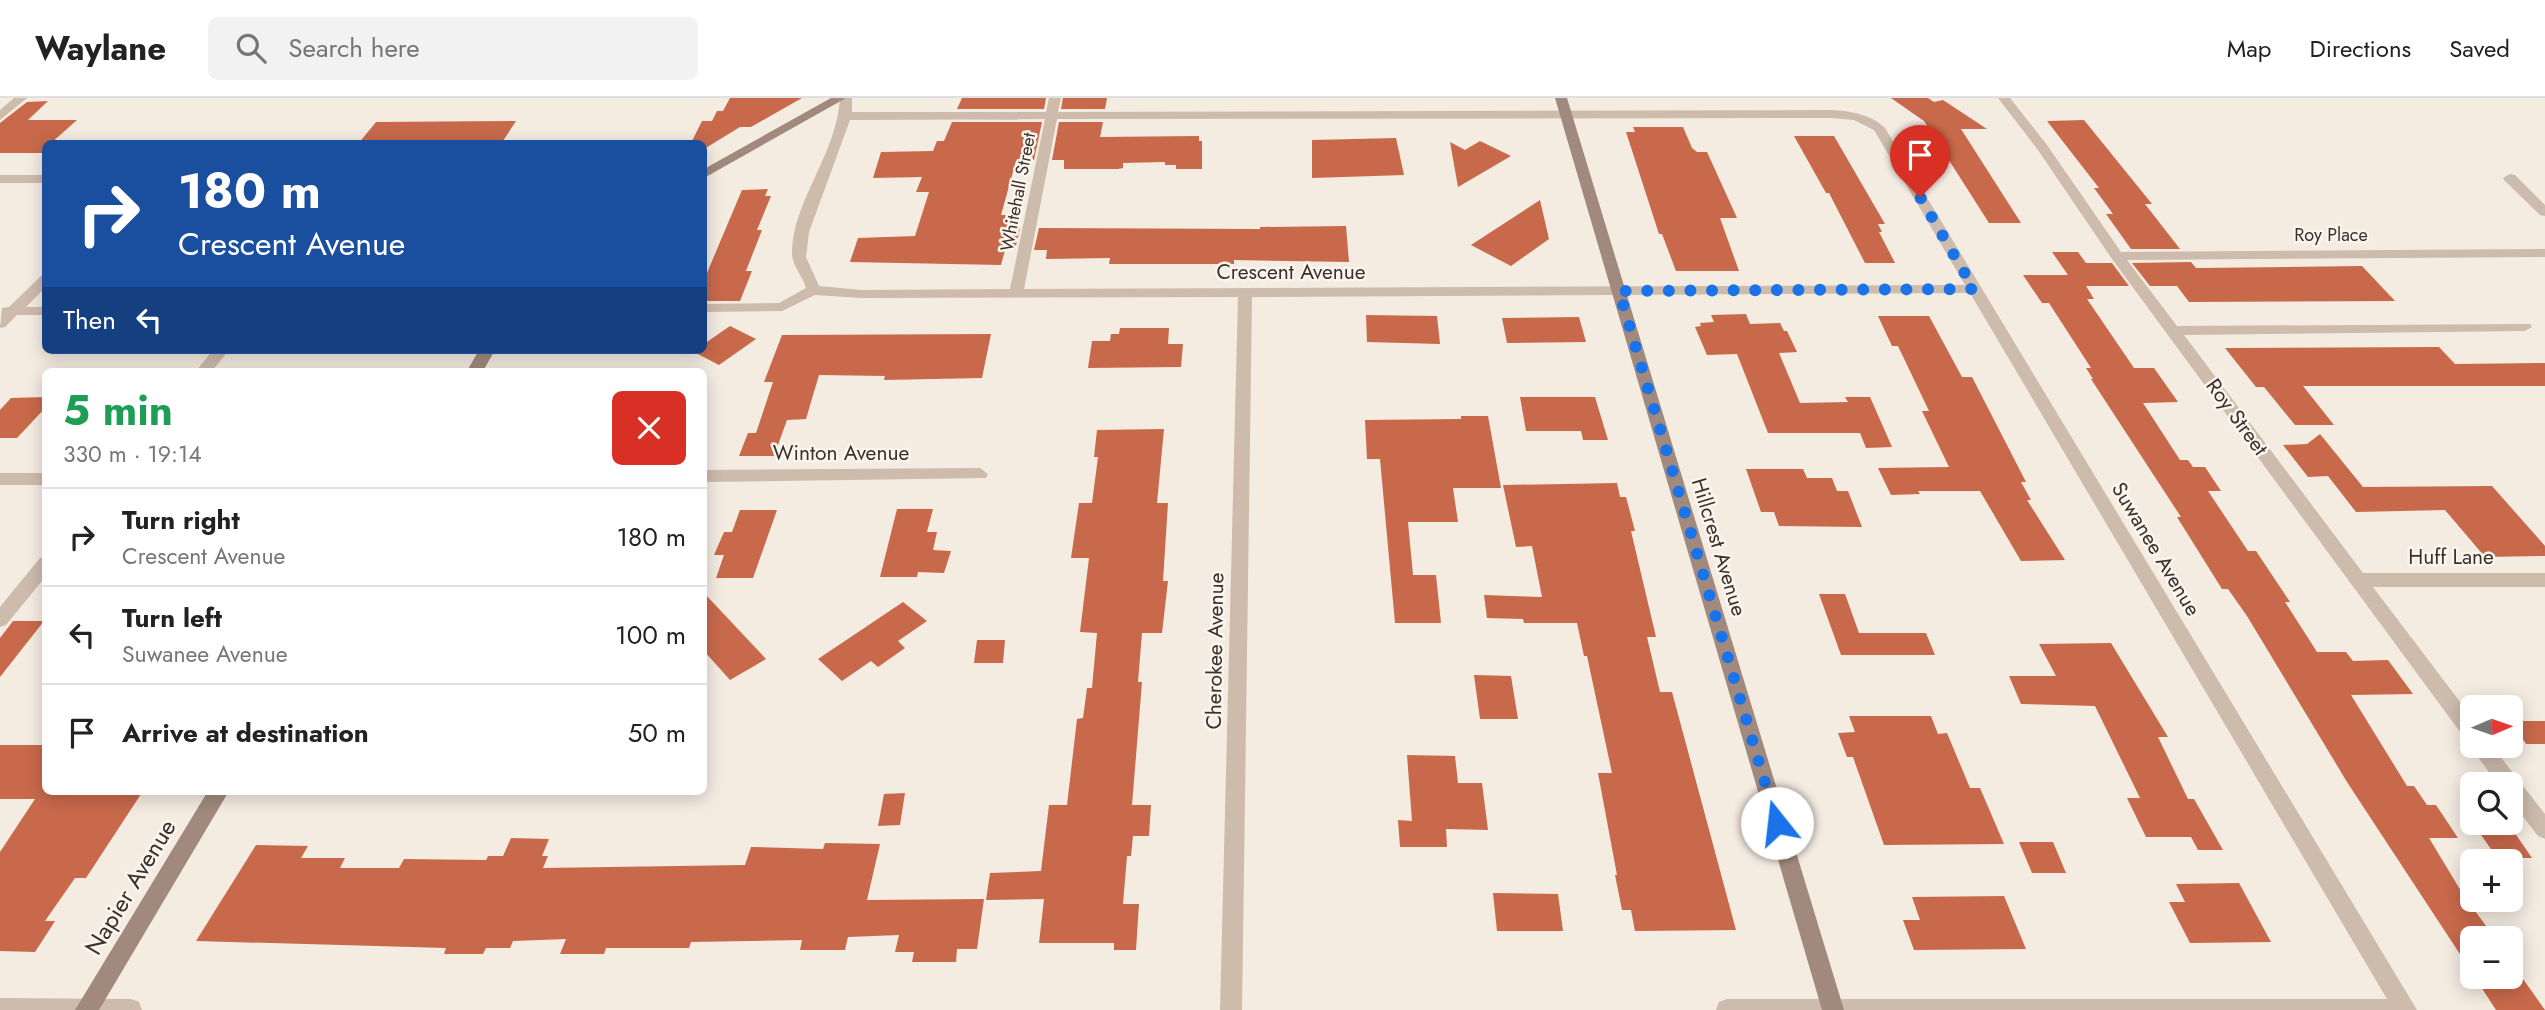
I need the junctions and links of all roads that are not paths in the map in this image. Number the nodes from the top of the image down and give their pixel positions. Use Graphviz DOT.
graph roads {
  1 [pos="21,98"];
  2 [pos="840,98"];
  3 [pos="846,98"];
  4 [pos="1055,98"];
  5 [pos="2004,98"];
  6 [pos="1563,106"];
  7 [pos="1051,115"];
  8 [pos="0,116"];
  9 [pos="848,116"];
  10 [pos="707,172"];
  11 [pos="2510,178"];
  12 [pos="0,179"];
  13 [pos="42,179"];
  14 [pos="2545,212"];
  15 [pos="2545,253"];
  16 [pos="2117,256"];
  17 [pos="42,282"];
  18 [pos="1974,289"];
  19 [pos="813,290"];
  20 [pos="1619,291"];
  21 [pos="1016,293"];
  22 [pos="1245,293"];
  23 [pos="707,308"];
  24 [pos="7,311"];
  25 [pos="42,311"];
  26 [pos="0,324"];
  27 [pos="2525,327"];
  28 [pos="2173,331"];
  29 [pos="218,354"];
  30 [pos="206,368"];
  31 [pos="980,474"];
  32 [pos="707,476"];
  33 [pos="0,479"];
  34 [pos="42,479"];
  35 [pos="42,568"];
  36 [pos="2357,580"];
  37 [pos="2545,580"];
  38 [pos="0,620"];
  39 [pos="2460,717"];
  40 [pos="2490,758"];
  41 [pos="2501,772"];
  42 [pos="217,795"];
  43 [pos="2523,801"];
  44 [pos="2545,830"];
  45 [pos="0,1009"];
  46 [pos="87,1009"];
  47 [pos="131,1010"];
  48 [pos="1231,1010"];
  49 [pos="1727,1010"];
  50 [pos="1833,1010"];
  51 [pos="2406,1010"];
  1 -- 8 [label="street"];
  2 -- 10 [label="street"];
  3 -- 9 [label="street"];
  4 -- 7 [label="street, Whitehall Street"];
  5 -- 16 [label="street, Roy Street"];
  6 -- 7 [label="street"];
  6 -- 18 [label="street, Suwanee Avenue"];
  6 -- 20 [label="street, Hillcrest Avenue"];
  7 -- 9 [label="street"];
  7 -- 21 [label="street, Whitehall Street"];
  9 -- 19 [label="street"];
  11 -- 14 [label="street"];
  12 -- 13 [label="street"];
  15 -- 16 [label="street, Roy Place"];
  16 -- 28 [label="street, Roy Street"];
  17 -- 24 [label="street"];
  18 -- 20 [label="street, Crescent Avenue"];
  18 -- 51 [label="street, Suwanee Avenue"];
  19 -- 21 [label="street, Crescent Avenue"];
  19 -- 23 [label="street"];
  20 -- 22 [label="street, Crescent Avenue"];
  20 -- 50 [label="street, Hillcrest Avenue"];
  21 -- 22 [label="street, Crescent Avenue"];
  22 -- 48 [label="street, Cherokee Avenue"];
  24 -- 25 [label="street"];
  24 -- 26 [label="street"];
  27 -- 28 [label="street"];
  28 -- 36 [label="street, Roy Street"];
  29 -- 30 [label="street"];
  31 -- 32 [label="street, Winton Avenue"];
  33 -- 34 [label="street"];
  35 -- 38 [label="street"];
  36 -- 37 [label="street, Huff Lane"];
  36 -- 39 [label="street, Roy Street"];
  40 -- 41 [label="street"];
  42 -- 46 [label="street, Napier Avenue"];
  43 -- 44 [label="street"];
  45 -- 46 [label="street"];
  46 -- 47 [label="street"];
  49 -- 50 [label="street"];
  50 -- 51 [label="street"];
}
